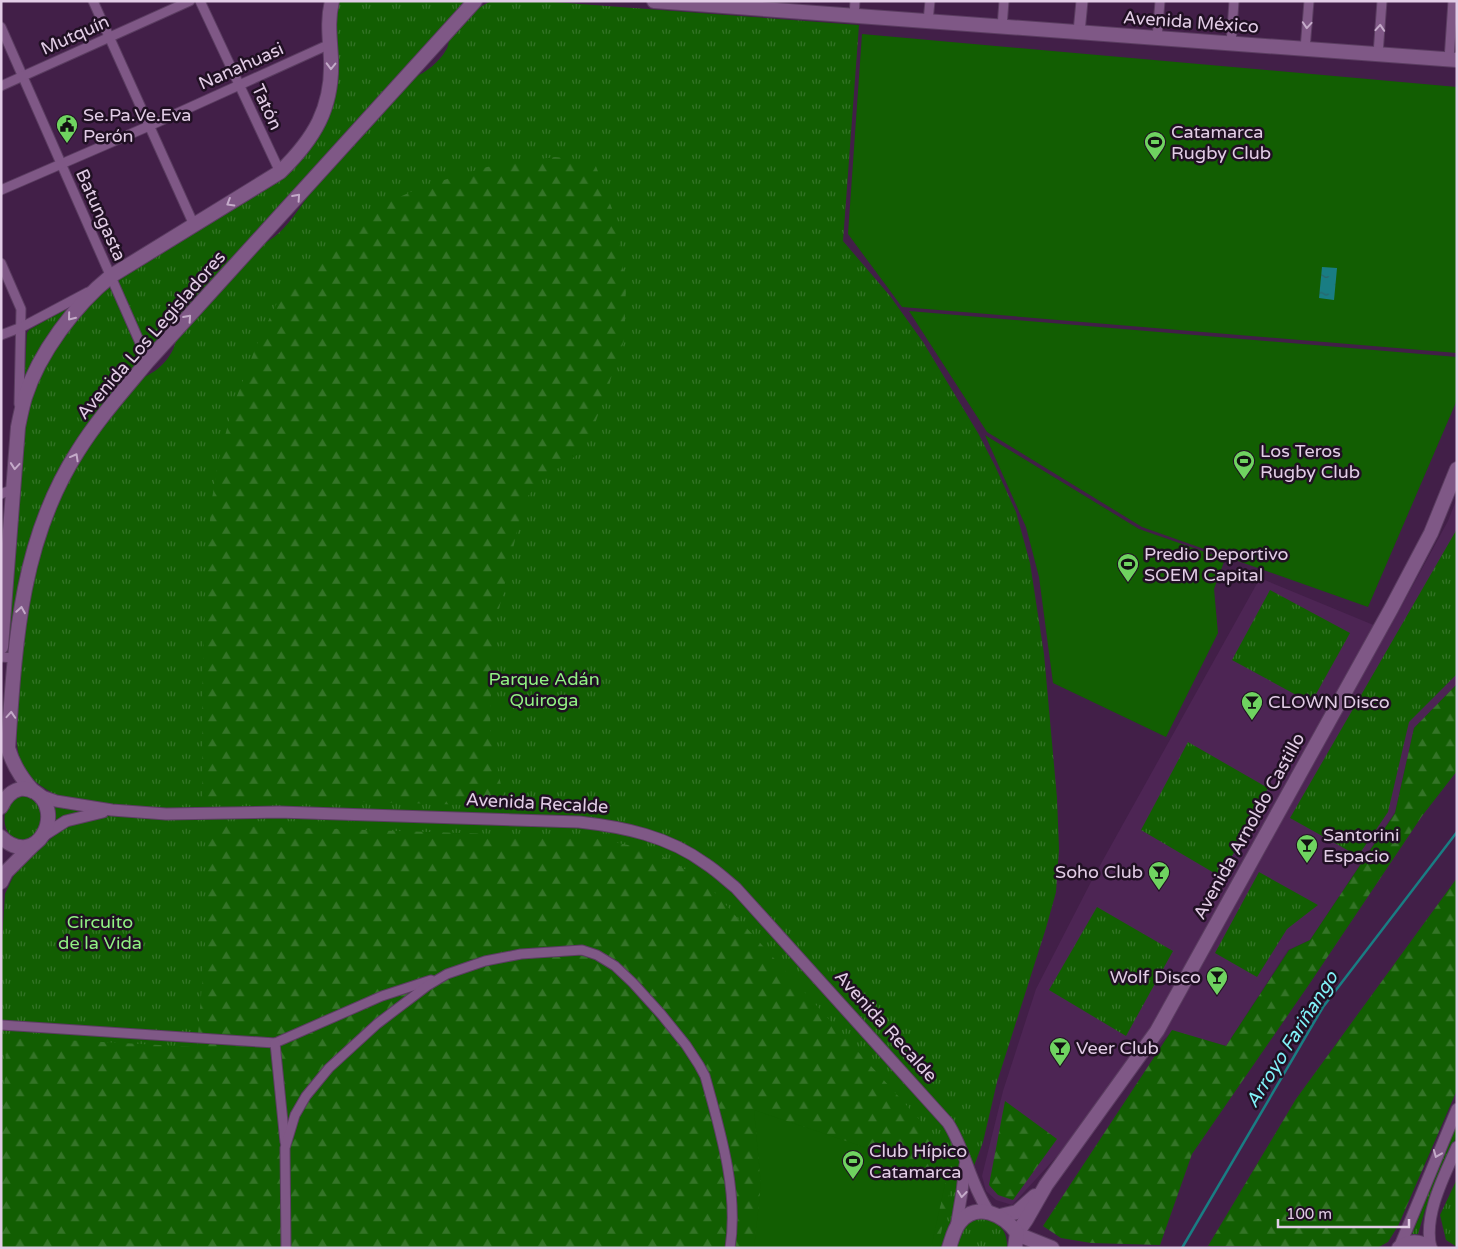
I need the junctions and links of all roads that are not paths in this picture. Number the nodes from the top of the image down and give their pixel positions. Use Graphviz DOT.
graph roads {
  1 [pos="93,1"];
  2 [pos="190,1"];
  3 [pos="200,1"];
  4 [pos="320,1"];
  5 [pos="332,1"];
  6 [pos="475,1"];
  7 [pos="654,1"];
  8 [pos="855,1"];
  9 [pos="930,1"];
  10 [pos="1004,1"];
  11 [pos="1082,1"];
  12 [pos="1160,1"];
  13 [pos="1234,1"];
  14 [pos="1308,1"];
  15 [pos="1382,1"];
  16 [pos="1453,1"];
  17 [pos="708,3"];
  18 [pos="782,6"];
  19 [pos="854,16"];
  20 [pos="328,18"];
  21 [pos="928,21"];
  22 [pos="1002,27"];
  23 [pos="1,28"];
  24 [pos="1080,32"];
  25 [pos="110,37"];
  26 [pos="1157,38"];
  27 [pos="330,44"];
  28 [pos="1230,44"];
  29 [pos="1305,49"];
  30 [pos="1378,54"];
  31 [pos="1453,60"];
  32 [pos="22,77"];
  33 [pos="239,85"];
  34 [pos="1,86"];
  35 [pos="149,126"];
  36 [pos="61,164"];
  37 [pos="280,172"];
  38 [pos="1,190"];
  39 [pos="194,225"];
  40 [pos="1,263"];
  41 [pos="111,276"];
  42 [pos="97,287"];
  43 [pos="22,326"];
  44 [pos="1,335"];
  45 [pos="148,361"];
  46 [pos="18,427"];
  47 [pos="1457,469"];
  48 [pos="7,491"];
  49 [pos="1,647"];
  50 [pos="8,658"];
  51 [pos="36,793"];
  52 [pos="1,807"];
  53 [pos="112,810"];
  54 [pos="44,834"];
  55 [pos="1,836"];
  56 [pos="33,845"];
  57 [pos="1,882"];
  58 [pos="447,974"];
  59 [pos="1,1025"];
  60 [pos="275,1043"];
  61 [pos="1457,1109"];
  62 [pos="1457,1147"];
  63 [pos="285,1148"];
  64 [pos="965,1161"];
  65 [pos="1046,1184"];
  66 [pos="995,1214"];
  67 [pos="956,1228"];
  68 [pos="1017,1238"];
  69 [pos="286,1248"];
  70 [pos="730,1248"];
  71 [pos="949,1248"];
  72 [pos="1052,1248"];
  73 [pos="1399,1248"];
  74 [pos="1430,1248"];
  1 -- 25 [label="street"];
  2 -- 25 [label="street, Mutquín"];
  3 -- 33 [label="street, Tatón"];
  4 -- 20 [label="main road"];
  5 -- 20 [label="main road"];
  45 -- 6 [label="main road, Avenida Los Legisladores, one-way"];
  7 -- 17 [label="main road, Avenida México"];
  8 -- 19 [label="street"];
  9 -- 21 [label="street"];
  10 -- 22 [label="street"];
  11 -- 24 [label="street"];
  12 -- 26 [label="street"];
  13 -- 28 [label="street"];
  14 -- 29 [label="street, one-way"];
  30 -- 15 [label="street, one-way"];
  16 -- 31 [label="street"];
  17 -- 18 [label="main road, Avenida México"];
  18 -- 19 [label="main road, Avenida México"];
  19 -- 21 [label="main road, Avenida México"];
  20 -- 27 [label="main road"];
  21 -- 22 [label="main road, Avenida México"];
  22 -- 24 [label="main road, Avenida México"];
  23 -- 32 [label="street, Batungasta"];
  24 -- 26 [label="main road, Avenida México"];
  25 -- 32 [label="street, Mutquín"];
  25 -- 35 [label="street"];
  26 -- 28 [label="main road, Avenida México"];
  27 -- 33 [label="street, Nanahuasi"];
  27 -- 37 [label="main road, one-way"];
  28 -- 29 [label="main road, Avenida México"];
  29 -- 30 [label="main road, Avenida México"];
  30 -- 31 [label="main road, Avenida México"];
  32 -- 34 [label="street, Mutquín"];
  32 -- 36 [label="street, Batungasta"];
  33 -- 35 [label="street, Nanahuasi"];
  33 -- 37 [label="street, Tatón"];
  35 -- 36 [label="street, Nanahuasi"];
  35 -- 39 [label="street"];
  36 -- 38 [label="street, Nanahuasi"];
  36 -- 41 [label="street, Batungasta"];
  37 -- 39 [label="main road, one-way"];
  39 -- 41 [label="main road"];
  40 -- 43 [label="street"];
  41 -- 42 [label="main road"];
  41 -- 45 [label="street, Batungasta"];
  42 -- 43 [label="street"];
  42 -- 46 [label="main road, one-way"];
  43 -- 44 [label="street"];
  43 -- 46 [label="street"];
  50 -- 45 [label="main road, Avenida Los Legisladores, one-way"];
  46 -- 48 [label="main road, one-way"];
  47 -- 65 [label="main road, Avenida Arnoldo Castillo"];
  48 -- 49 [label="main road"];
  51 -- 50 [label="main road, Avenida Los Legisladores, one-way"];
  51 -- 52 [label="main road"];
  51 -- 53 [label="street, Avenida Recalde"];
  51 -- 54 [label="main road, Avenida Los Legisladores"];
  53 -- 54 [label="street, Avenida Recalde"];
  53 -- 64 [label="street, Avenida Recalde"];
  54 -- 56 [label="main road"];
  55 -- 56 [label="main road"];
  56 -- 57 [label="main road"];
  58 -- 60 [label="street"];
  58 -- 63 [label="street"];
  58 -- 70 [label="street"];
  59 -- 60 [label="street"];
  60 -- 63 [label="street"];
  61 -- 73 [label="street, one-way"];
  62 -- 74 [label="street"];
  63 -- 69 [label="street"];
  64 -- 66 [label="street, Avenida Recalde"];
  64 -- 67 [label="street, Avenida Recalde, one-way"];
  65 -- 66 [label="main road, Avenida Arnoldo Castillo"];
  65 -- 68 [label="main road, Avenida Arnoldo Castillo"];
  66 -- 67 [label="main road, Avenida Arnoldo Castillo"];
  66 -- 68 [label="main road"];
  67 -- 71 [label="main road"];
  68 -- 72 [label="main road"];
  73 -- 74 [label="main road"];
}
